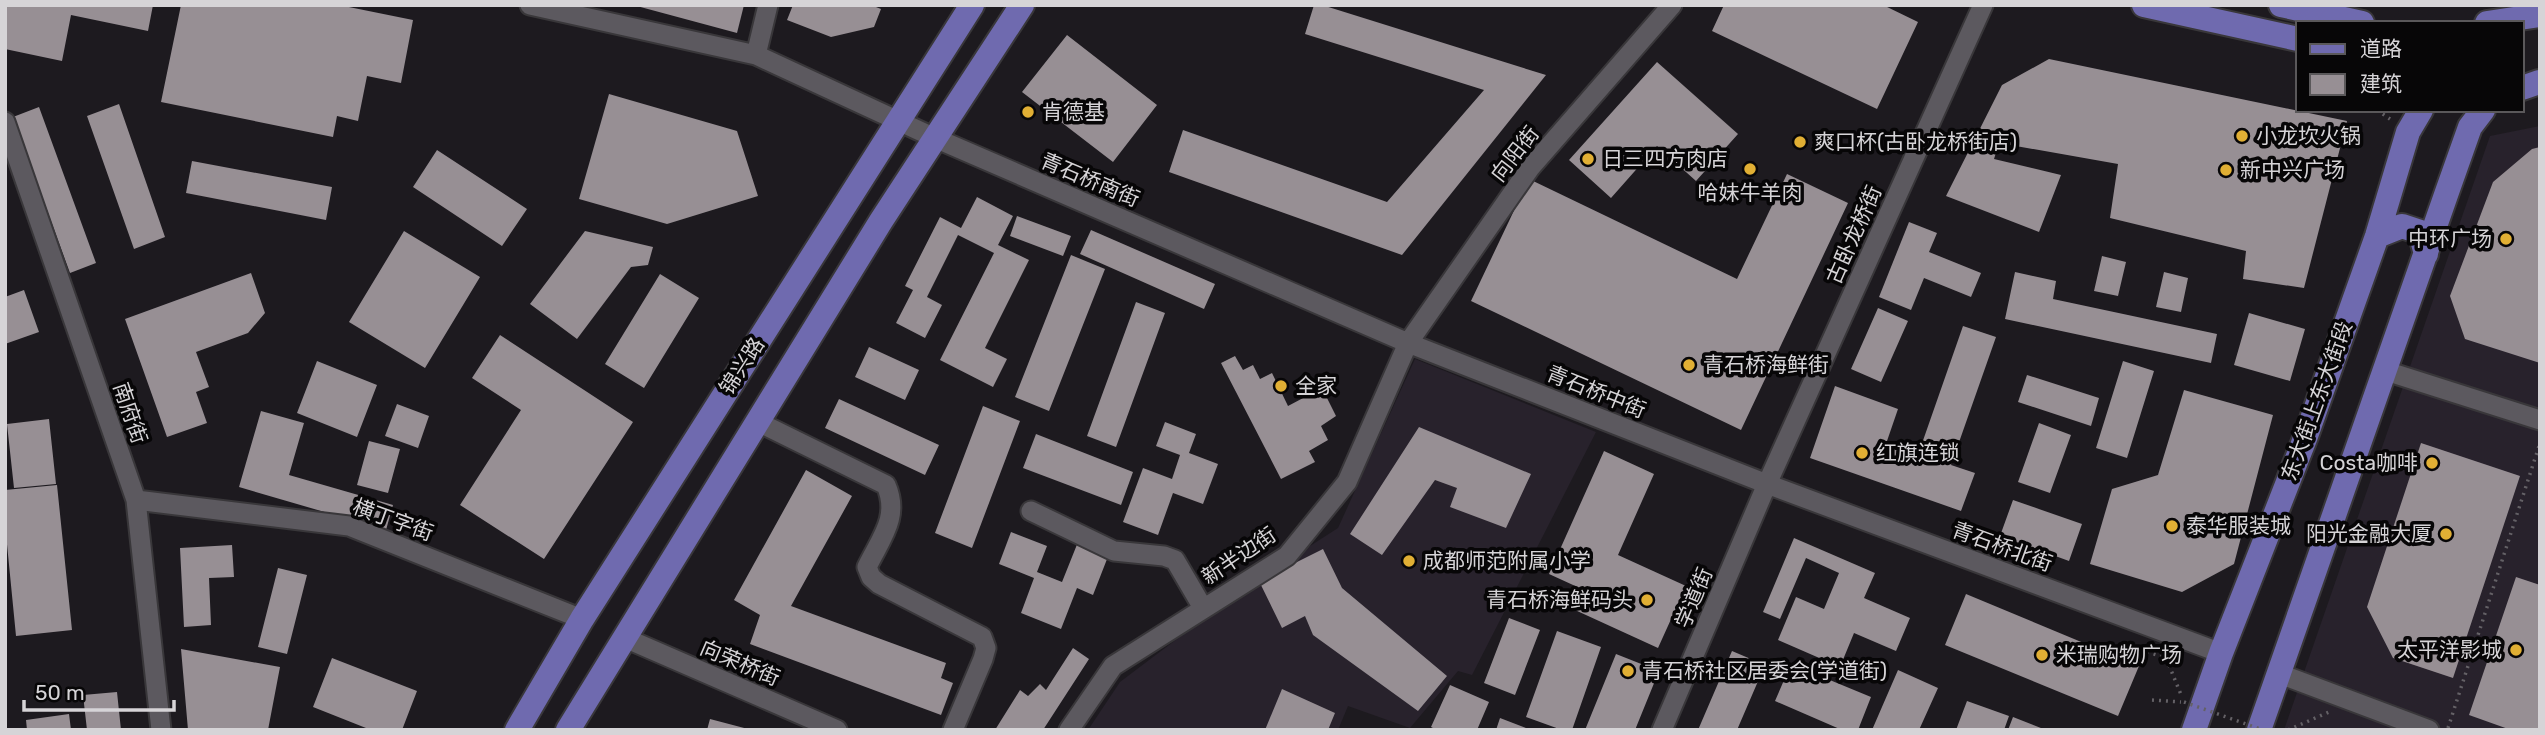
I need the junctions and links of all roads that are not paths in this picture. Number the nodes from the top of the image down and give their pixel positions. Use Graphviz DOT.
graph roads {
  1 [pos="530,5"];
  2 [pos="768,5"];
  3 [pos="972,5"];
  4 [pos="1022,5"];
  5 [pos="1672,5"];
  6 [pos="1983,5"];
  7 [pos="2144,5"];
  8 [pos="2281,5"];
  9 [pos="2532,18"];
  10 [pos="2353,21"];
  11 [pos="2505,21"];
  12 [pos="2296,39"];
  13 [pos="756,55"];
  14 [pos="2420,112"];
  15 [pos="2481,112"];
  16 [pos="899,121"];
  17 [pos="5,122"];
  18 [pos="935,138"];
  19 [pos="2377,236"];
  20 [pos="2426,254"];
  21 [pos="1408,343"];
  22 [pos="2386,372"];
  23 [pos="2540,420"];
  24 [pos="758,422"];
  25 [pos="1767,484"];
  26 [pos="136,500"];
  27 [pos="1031,511"];
  28 [pos="1203,608"];
  29 [pos="582,619"];
  30 [pos="625,638"];
  31 [pos="2221,653"];
  32 [pos="2280,674"];
  33 [pos="161,730"];
  34 [pos="517,730"];
  35 [pos="568,730"];
  36 [pos="837,730"];
  37 [pos="953,730"];
  38 [pos="1069,730"];
  39 [pos="1662,730"];
  40 [pos="2194,730"];
  41 [pos="2261,730"];
  42 [pos="2429,730"];
  1 -- 13 [label="street, 青石桥南街"];
  2 -- 13 [label="street"];
  3 -- 16 [label="main road, 锦兴路"];
  4 -- 18 [label="main road, 锦兴路"];
  5 -- 21 [label="street, 向阳街"];
  6 -- 25 [label="street, 古卧龙桥街"];
  7 -- 12 [label="main road"];
  8 -- 10 [label="main road"];
  9 -- 11 [label="main road"];
  13 -- 16 [label="street, 青石桥南街"];
  14 -- 19 [label="main road, 东大街上东大街段"];
  15 -- 20 [label="main road"];
  16 -- 18 [label="street, 青石桥南街"];
  16 -- 29 [label="main road, 锦兴路"];
  17 -- 26 [label="street, 南府街"];
  18 -- 21 [label="street, 青石桥南街"];
  18 -- 24 [label="main road, 锦兴路"];
  19 -- 20 [label="main road"];
  19 -- 31 [label="main road, 东大街上东大街段"];
  20 -- 22 [label="main road"];
  21 -- 25 [label="street, 青石桥中街"];
  21 -- 28 [label="street, 新半边街"];
  22 -- 23 [label="street"];
  22 -- 32 [label="main road"];
  24 -- 30 [label="main road, 锦兴路"];
  24 -- 37 [label="street"];
  25 -- 31 [label="street, 青石桥北街"];
  25 -- 39 [label="street, 学道街"];
  26 -- 29 [label="street, 横丁字街"];
  26 -- 33 [label="street, 南府街"];
  27 -- 28 [label="street"];
  28 -- 38 [label="street, 新半边街"];
  29 -- 34 [label="main road, 锦兴路"];
  30 -- 35 [label="main road, 锦兴路"];
  30 -- 36 [label="street, 向荣桥街"];
  31 -- 40 [label="main road, 东大街上东大街段"];
  32 -- 41 [label="main road"];
  32 -- 42 [label="street"];
}
